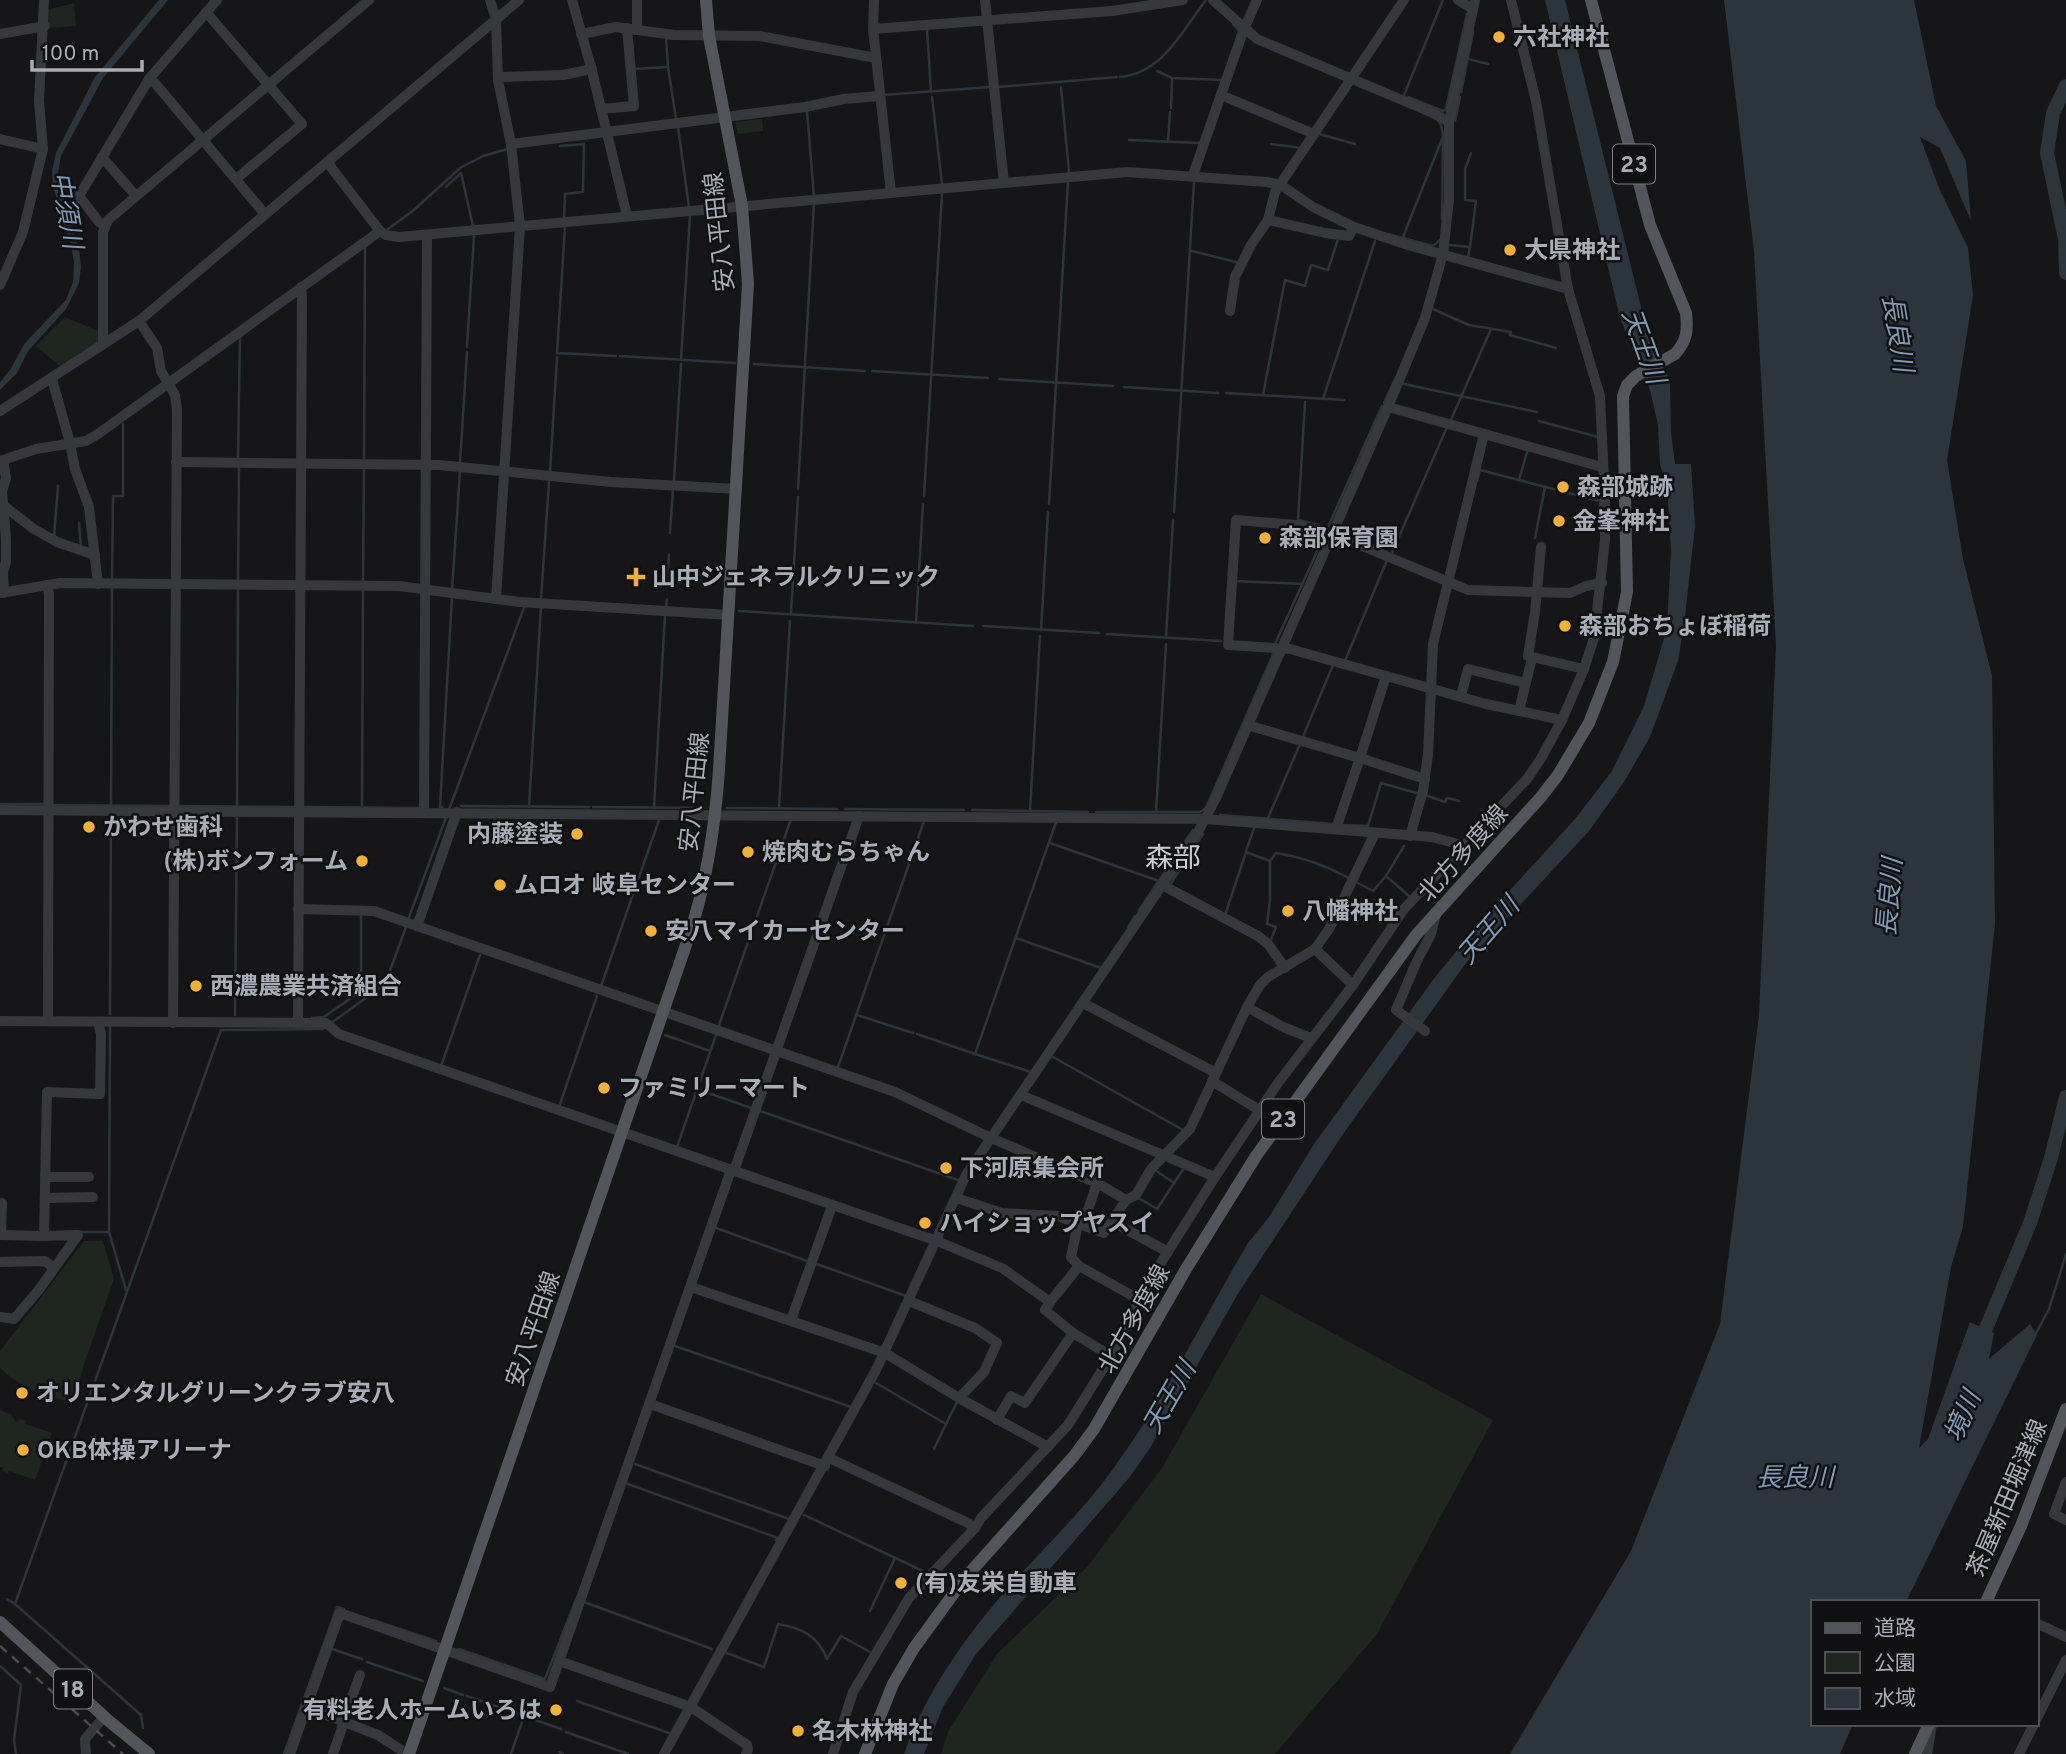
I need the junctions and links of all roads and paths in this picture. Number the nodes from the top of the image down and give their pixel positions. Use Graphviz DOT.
graph roads {
  1 [pos="44,0"];
  2 [pos="216,0"];
  3 [pos="369,0"];
  4 [pos="489,0"];
  5 [pos="519,0"];
  6 [pos="572,0"];
  7 [pos="637,0"];
  8 [pos="706,0"];
  9 [pos="874,0"];
  10 [pos="985,0"];
  11 [pos="1182,0"];
  12 [pos="1215,0"];
  13 [pos="1257,0"];
  14 [pos="1458,0"];
  15 [pos="1511,0"];
  16 [pos="1591,0"];
  17 [pos="1402,1"];
  18 [pos="1474,4"];
  19 [pos="206,12"];
  20 [pos="496,19"];
  21 [pos="987,22"];
  22 [pos="44,26"];
  23 [pos="632,29"];
  24 [pos="873,29"];
  25 [pos="1244,29"];
  26 [pos="0,34"];
  27 [pos="581,34"];
  28 [pos="709,36"];
  29 [pos="876,58"];
  30 [pos="592,69"];
  31 [pos="498,77"];
  32 [pos="1352,78"];
  33 [pos="149,79"];
  34 [pos="268,85"];
  35 [pos="1221,95"];
  36 [pos="879,96"];
  37 [pos="601,109"];
  38 [pos="724,117"];
  39 [pos="1449,122"];
  40 [pos="606,132"];
  41 [pos="1314,134"];
  42 [pos="0,139"];
  43 [pos="202,141"];
  44 [pos="511,144"];
  45 [pos="43,149"];
  46 [pos="102,157"];
  47 [pos="327,162"];
  48 [pos="1193,175"];
  49 [pos="236,179"];
  50 [pos="1004,183"];
  51 [pos="1280,185"];
  52 [pos="891,193"];
  53 [pos="136,196"];
  54 [pos="742,206"];
  55 [pos="264,213"];
  56 [pos="627,216"];
  57 [pos="1268,220"];
  58 [pos="104,225"];
  59 [pos="520,226"];
  60 [pos="1353,227"];
  61 [pos="380,231"];
  62 [pos="427,235"];
  63 [pos="1443,254"];
  64 [pos="0,285"];
  65 [pos="301,287"];
  66 [pos="1569,289"];
  67 [pos="1230,311"];
  68 [pos="139,321"];
  69 [pos="103,344"];
  70 [pos="52,379"];
  71 [pos="167,384"];
  72 [pos="1388,407"];
  73 [pos="0,411"];
  74 [pos="1484,434"];
  75 [pos="70,443"];
  76 [pos="1,461"];
  77 [pos="176,462"];
  78 [pos="301,462"];
  79 [pos="426,464"];
  80 [pos="1602,467"];
  81 [pos="504,473"];
  82 [pos="737,489"];
  83 [pos="4,506"];
  84 [pos="1331,533"];
  85 [pos="1541,547"];
  86 [pos="95,555"];
  87 [pos="1448,581"];
  88 [pos="1602,583"];
  89 [pos="99,584"];
  90 [pos="47,585"];
  91 [pos="175,585"];
  92 [pos="300,586"];
  93 [pos="426,591"];
  94 [pos="2,593"];
  95 [pos="1537,593"];
  96 [pos="496,599"];
  97 [pos="729,615"];
  98 [pos="1281,648"];
  99 [pos="1532,658"];
  100 [pos="1584,669"];
  101 [pos="1386,676"];
  102 [pos="1525,683"];
  103 [pos="1432,688"];
  104 [pos="1461,696"];
  105 [pos="1519,711"];
  106 [pos="1562,720"];
  107 [pos="1247,725"];
  108 [pos="1360,758"];
  109 [pos="1425,779"];
  110 [pos="0,810"];
  111 [pos="48,810"];
  112 [pos="174,811"];
  113 [pos="299,811"];
  114 [pos="424,812"];
  115 [pos="451,812"];
  116 [pos="716,815"];
  117 [pos="859,816"];
  118 [pos="1205,819"];
  119 [pos="1336,829"];
  120 [pos="1376,833"];
  121 [pos="1410,836"];
  122 [pos="1462,845"];
  123 [pos="1162,885"];
  124 [pos="298,909"];
  125 [pos="1436,914"];
  126 [pos="411,924"];
  127 [pos="1315,949"];
  128 [pos="1285,968"];
  129 [pos="1353,985"];
  130 [pos="1083,1003"];
  131 [pos="1247,1007"];
  132 [pos="662,1012"];
  133 [pos="0,1021"];
  134 [pos="48,1021"];
  135 [pos="98,1022"];
  136 [pos="173,1023"];
  137 [pos="298,1023"];
  138 [pos="1425,1031"];
  139 [pos="1311,1038"];
  140 [pos="777,1051"];
  141 [pos="1214,1077"];
  142 [pos="1021,1095"];
  143 [pos="1259,1110"];
  144 [pos="621,1133"];
  145 [pos="990,1138"];
  146 [pos="1165,1155"];
  147 [pos="732,1171"];
  148 [pos="45,1177"];
  149 [pos="89,1177"];
  150 [pos="1215,1177"];
  151 [pos="1097,1183"];
  152 [pos="93,1197"];
  153 [pos="46,1198"];
  154 [pos="956,1198"];
  155 [pos="1126,1200"];
  156 [pos="2,1203"];
  157 [pos="832,1206"];
  158 [pos="1113,1222"];
  159 [pos="1081,1224"];
  160 [pos="1,1235"];
  161 [pos="44,1236"];
  162 [pos="937,1241"];
  163 [pos="1168,1252"];
  164 [pos="0,1262"];
  165 [pos="1079,1266"];
  166 [pos="54,1268"];
  167 [pos="691,1287"];
  168 [pos="1140,1300"];
  169 [pos="909,1301"];
  170 [pos="1050,1302"];
  171 [pos="0,1317"];
  172 [pos="791,1320"];
  173 [pos="1073,1333"];
  174 [pos="885,1353"];
  175 [pos="1111,1356"];
  176 [pos="959,1398"];
  177 [pos="650,1404"];
  178 [pos="2066,1409"];
  179 [pos="997,1420"];
  180 [pos="1048,1447"];
  181 [pos="827,1462"];
  182 [pos="2066,1482"];
  183 [pos="2066,1520"];
  184 [pos="975,1528"];
  185 [pos="1987,1600"];
  186 [pos="0,1622"];
  187 [pos="2038,1624"];
  188 [pos="2066,1637"];
  189 [pos="445,1650"];
  190 [pos="2066,1660"];
  191 [pos="559,1661"];
  192 [pos="360,1675"];
  193 [pos="306,1707"];
  194 [pos="690,1709"];
  195 [pos="2038,1716"];
  196 [pos="104,1717"];
  197 [pos="343,1722"];
  198 [pos="1929,1726"];
  199 [pos="1930,1726"];
  200 [pos="2033,1726"];
  201 [pos="86,1754"];
  202 [pos="149,1754"];
  203 [pos="290,1754"];
  204 [pos="333,1754"];
  205 [pos="408,1754"];
  206 [pos="664,1754"];
  207 [pos="746,1754"];
  208 [pos="833,1754"];
  209 [pos="865,1754"];
  210 [pos="1915,1754"];
  211 [pos="1927,1754"];
  212 [pos="2019,1754"];
  1 -- 22 [label="street"];
  2 -- 19 [label="street"];
  3 -- 34 [label="street"];
  4 -- 20 [label="street"];
  5 -- 20 [label="street"];
  6 -- 27 [label="street"];
  7 -- 23 [label="street"];
  8 -- 28 [label="main road, 安八平田線"];
  9 -- 24 [label="street"];
  10 -- 21 [label="street"];
  11 -- 21 [label="street"];
  12 -- 25 [label="street"];
  13 -- 25 [label="street"];
  14 -- 18 [label="street"];
  15 -- 66 [label="street"];
  16 -- 125 [label="main road, 北方多度線 / 23"];
  17 -- 32 [label="street"];
  18 -- 39 [label="street"];
  19 -- 33 [label="street"];
  19 -- 34 [label="street"];
  20 -- 31 [label="street"];
  20 -- 47 [label="street"];
  21 -- 24 [label="street"];
  21 -- 50 [label="street"];
  22 -- 26 [label="street"];
  22 -- 45 [label="street"];
  23 -- 27 [label="street"];
  23 -- 28 [label="street"];
  23 -- 37 [label="street"];
  24 -- 29 [label="street"];
  25 -- 32 [label="street"];
  25 -- 35 [label="street"];
  27 -- 30 [label="street"];
  28 -- 29 [label="street"];
  28 -- 38 [label="main road, 安八平田線"];
  29 -- 36 [label="street"];
  30 -- 31 [label="street"];
  30 -- 37 [label="street"];
  31 -- 44 [label="street"];
  32 -- 39 [label="street"];
  32 -- 41 [label="street"];
  33 -- 43 [label="street"];
  33 -- 46 [label="street"];
  34 -- 43 [label="street"];
  34 -- 49 [label="street"];
  35 -- 41 [label="street"];
  35 -- 48 [label="street"];
  36 -- 38 [label="street"];
  36 -- 52 [label="street"];
  37 -- 40 [label="street"];
  38 -- 40 [label="street"];
  38 -- 54 [label="main road, 安八平田線"];
  39 -- 63 [label="street"];
  40 -- 44 [label="street"];
  40 -- 56 [label="street"];
  41 -- 51 [label="street"];
  42 -- 45 [label="street"];
  43 -- 49 [label="street"];
  43 -- 53 [label="street"];
  44 -- 59 [label="street"];
  45 -- 64 [label="street"];
  46 -- 53 [label="street"];
  46 -- 58 [label="street"];
  47 -- 55 [label="street"];
  47 -- 61 [label="street"];
  48 -- 50 [label="street"];
  48 -- 51 [label="street"];
  49 -- 55 [label="street"];
  50 -- 52 [label="street"];
  51 -- 57 [label="street"];
  51 -- 60 [label="street"];
  52 -- 54 [label="street"];
  53 -- 58 [label="street"];
  54 -- 56 [label="street"];
  54 -- 82 [label="main road, 安八平田線"];
  55 -- 68 [label="street"];
  56 -- 59 [label="street"];
  57 -- 60 [label="street"];
  57 -- 67 [label="street"];
  58 -- 69 [label="street"];
  59 -- 62 [label="street"];
  59 -- 81 [label="street"];
  60 -- 63 [label="street"];
  61 -- 62 [label="street"];
  61 -- 65 [label="street"];
  62 -- 79 [label="street"];
  63 -- 66 [label="street"];
  63 -- 72 [label="street"];
  65 -- 71 [label="street"];
  65 -- 78 [label="street"];
  66 -- 80 [label="street"];
  68 -- 69 [label="street"];
  68 -- 71 [label="street"];
  69 -- 70 [label="street"];
  70 -- 73 [label="street"];
  70 -- 75 [label="street"];
  71 -- 75 [label="street"];
  71 -- 77 [label="street"];
  72 -- 74 [label="street"];
  72 -- 84 [label="street"];
  74 -- 80 [label="street"];
  74 -- 87 [label="street"];
  75 -- 76 [label="street"];
  75 -- 86 [label="street"];
  76 -- 83 [label="street"];
  77 -- 78 [label="street"];
  77 -- 91 [label="street"];
  78 -- 79 [label="street"];
  78 -- 92 [label="street"];
  79 -- 81 [label="street"];
  79 -- 93 [label="street"];
  80 -- 88 [label="street"];
  81 -- 82 [label="street"];
  81 -- 96 [label="street"];
  82 -- 97 [label="main road, 安八平田線"];
  83 -- 86 [label="street"];
  83 -- 94 [label="street"];
  84 -- 87 [label="street"];
  84 -- 98 [label="street"];
  84 -- 98 [label="street"];
  85 -- 95 [label="street"];
  86 -- 89 [label="street"];
  87 -- 95 [label="street"];
  87 -- 103 [label="street"];
  88 -- 95 [label="street"];
  88 -- 100 [label="street"];
  89 -- 90 [label="street"];
  89 -- 91 [label="street"];
  90 -- 94 [label="street"];
  90 -- 111 [label="street"];
  91 -- 92 [label="street"];
  91 -- 112 [label="street"];
  92 -- 93 [label="street"];
  92 -- 113 [label="street"];
  93 -- 96 [label="street"];
  93 -- 114 [label="street"];
  95 -- 99 [label="street"];
  96 -- 97 [label="street"];
  97 -- 116 [label="main road, 安八平田線"];
  98 -- 101 [label="street"];
  98 -- 107 [label="street"];
  99 -- 100 [label="street"];
  99 -- 102 [label="street"];
  100 -- 106 [label="street"];
  101 -- 103 [label="street"];
  101 -- 108 [label="street"];
  102 -- 104 [label="street"];
  102 -- 105 [label="street"];
  103 -- 104 [label="street"];
  103 -- 109 [label="street"];
  104 -- 105 [label="street"];
  105 -- 106 [label="street"];
  106 -- 122 [label="street"];
  107 -- 108 [label="street"];
  107 -- 118 [label="street"];
  108 -- 109 [label="street"];
  108 -- 119 [label="street"];
  109 -- 121 [label="street"];
  110 -- 111 [label="street"];
  111 -- 112 [label="street"];
  111 -- 134 [label="street"];
  112 -- 113 [label="street"];
  112 -- 136 [label="street"];
  113 -- 114 [label="street"];
  113 -- 124 [label="street"];
  114 -- 115 [label="street"];
  115 -- 116 [label="street"];
  115 -- 126 [label="street"];
  116 -- 117 [label="street"];
  116 -- 132 [label="main road, 安八平田線"];
  117 -- 118 [label="street"];
  117 -- 140 [label="street"];
  118 -- 119 [label="street"];
  118 -- 123 [label="street"];
  119 -- 120 [label="street"];
  120 -- 121 [label="street"];
  120 -- 127 [label="street"];
  121 -- 122 [label="street"];
  122 -- 129 [label="street"];
  123 -- 128 [label="street"];
  123 -- 130 [label="street"];
  124 -- 126 [label="street"];
  124 -- 137 [label="street"];
  125 -- 138 [label="street"];
  125 -- 209 [label="main road, 北方多度線 / 23"];
  126 -- 132 [label="street"];
  127 -- 128 [label="street"];
  127 -- 129 [label="street"];
  128 -- 131 [label="street"];
  129 -- 139 [label="street"];
  130 -- 141 [label="street"];
  130 -- 142 [label="street"];
  131 -- 139 [label="street"];
  131 -- 141 [label="street"];
  132 -- 140 [label="street"];
  132 -- 144 [label="main road, 安八平田線"];
  133 -- 134 [label="street"];
  134 -- 135 [label="street"];
  135 -- 136 [label="street"];
  135 -- 148 [label="street"];
  136 -- 137 [label="street"];
  137 -- 144 [label="street"];
  139 -- 143 [label="street"];
  140 -- 145 [label="street"];
  140 -- 147 [label="street"];
  141 -- 143 [label="street"];
  141 -- 146 [label="street"];
  142 -- 145 [label="street"];
  142 -- 146 [label="street"];
  143 -- 150 [label="street"];
  144 -- 147 [label="street"];
  144 -- 189 [label="main road, 安八平田線"];
  145 -- 151 [label="street"];
  145 -- 154 [label="street"];
  146 -- 150 [label="street"];
  146 -- 155 [label="street"];
  147 -- 157 [label="street"];
  147 -- 167 [label="street"];
  148 -- 149 [label="street"];
  148 -- 153 [label="street"];
  150 -- 163 [label="street"];
  151 -- 155 [label="street"];
  151 -- 159 [label="street"];
  152 -- 153 [label="street"];
  153 -- 161 [label="street"];
  154 -- 159 [label="street"];
  154 -- 162 [label="street"];
  155 -- 158 [label="street"];
  156 -- 160 [label="street"];
  157 -- 162 [label="street"];
  157 -- 172 [label="street"];
  158 -- 159 [label="street"];
  158 -- 163 [label="street"];
  159 -- 165 [label="street"];
  160 -- 161 [label="street"];
  161 -- 166 [label="street"];
  162 -- 169 [label="street"];
  162 -- 170 [label="street"];
  163 -- 168 [label="street"];
  164 -- 166 [label="street"];
  165 -- 168 [label="street"];
  165 -- 170 [label="street"];
  166 -- 171 [label="street"];
  167 -- 172 [label="street"];
  167 -- 177 [label="street"];
  168 -- 175 [label="street"];
  169 -- 174 [label="street"];
  169 -- 176 [label="street"];
  170 -- 173 [label="street"];
  172 -- 174 [label="street"];
  173 -- 175 [label="street"];
  173 -- 179 [label="street"];
  174 -- 176 [label="street"];
  174 -- 181 [label="street"];
  175 -- 180 [label="street"];
  176 -- 179 [label="street"];
  177 -- 181 [label="street"];
  177 -- 191 [label="street"];
  178 -- 185 [label="main road, 茶屋新田堀津線"];
  179 -- 180 [label="street"];
  180 -- 184 [label="street"];
  181 -- 184 [label="street"];
  181 -- 194 [label="street"];
  182 -- 183 [label="street"];
  184 -- 208 [label="street"];
  186 -- 196 [label="main road, 18"];
  187 -- 188 [label="street"];
  189 -- 191 [label="street"];
  189 -- 193 [label="street"];
  189 -- 205 [label="main road, 安八平田線"];
  190 -- 195 [label="street"];
  191 -- 194 [label="street"];
  192 -- 197 [label="street"];
  193 -- 197 [label="street"];
  193 -- 203 [label="street"];
  194 -- 206 [label="street"];
  194 -- 207 [label="street"];
  196 -- 201 [label="street"];
  196 -- 202 [label="main road, 18"];
  197 -- 204 [label="street"];
  197 -- 205 [label="street"];
  198 -- 210 [label="main road"];
  199 -- 211 [label="street"];
  200 -- 212 [label="street"];
}
